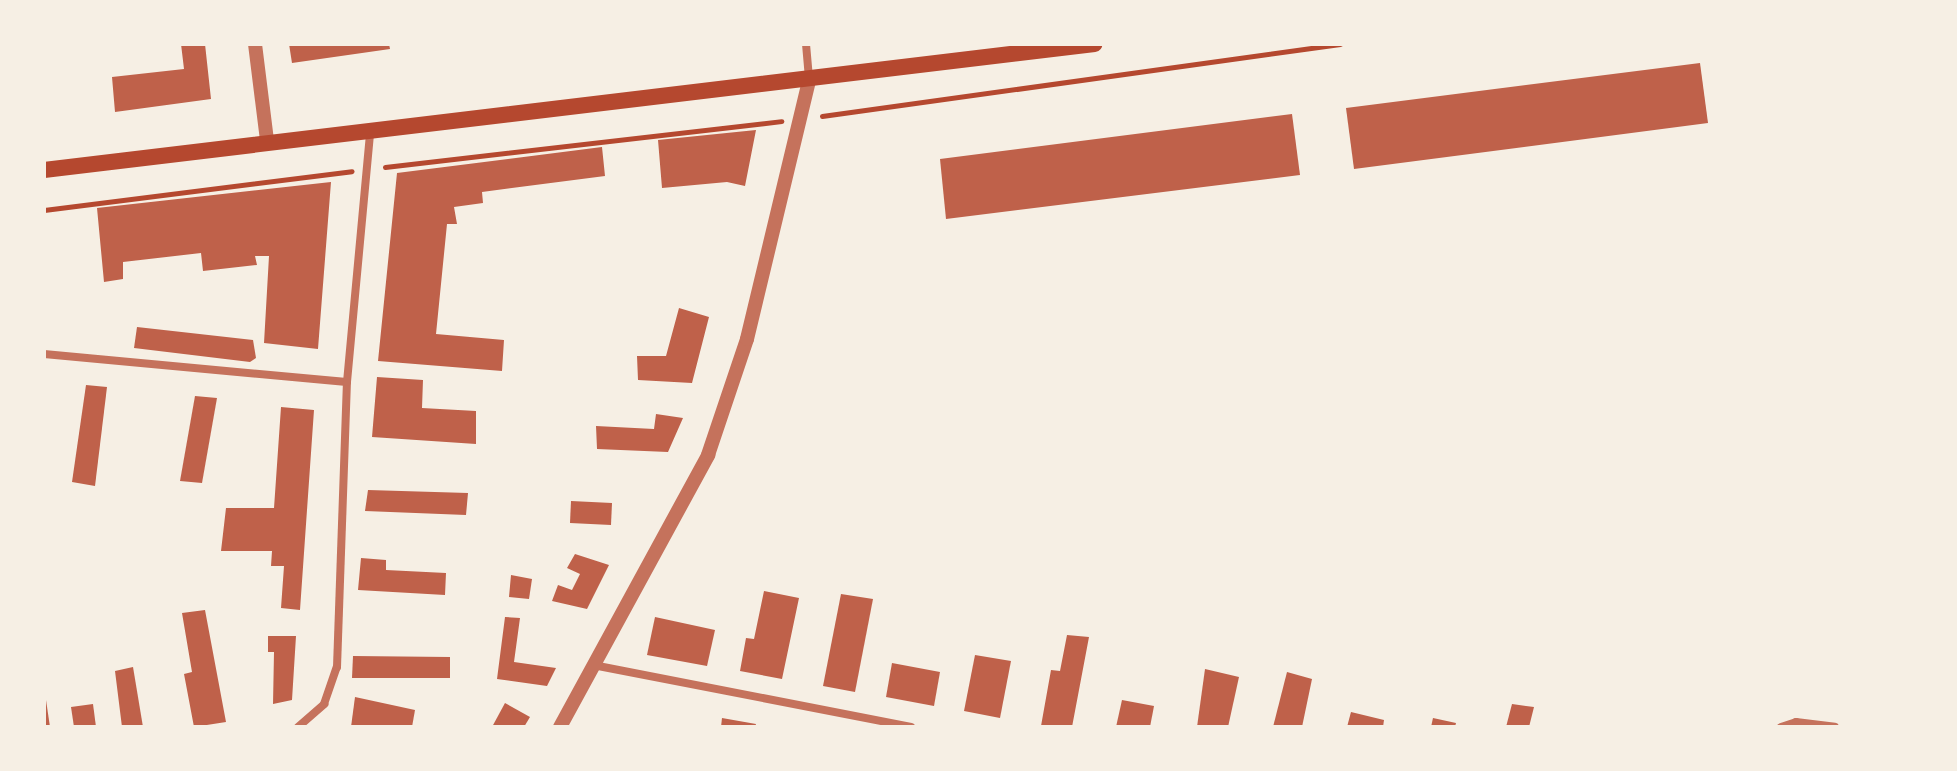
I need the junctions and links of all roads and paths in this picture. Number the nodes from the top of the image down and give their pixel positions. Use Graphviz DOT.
graph roads {
  1 [pos="255,44"];
  2 [pos="806,44"];
  3 [pos="1094,44"];
  4 [pos="1340,44"];
  5 [pos="809,80"];
  6 [pos="800,119"];
  7 [pos="370,132"];
  8 [pos="267,141"];
  9 [pos="367,169"];
  10 [pos="44,170"];
  11 [pos="44,210"];
  12 [pos="44,354"];
  13 [pos="347,382"];
  14 [pos="593,665"];
  15 [pos="298,727"];
  16 [pos="560,727"];
  17 [pos="911,727"];
  18 [pos="1781,727"];
  19 [pos="1835,727"];
  1 -- 8 [label="street"];
  2 -- 5 [label="street"];
  3 -- 5 [label="main road"];
  4 -- 6 [label="path"];
  5 -- 6 [label="street"];
  5 -- 7 [label="main road"];
  6 -- 9 [label="path"];
  6 -- 14 [label="street"];
  7 -- 8 [label="main road"];
  7 -- 9 [label="street"];
  8 -- 10 [label="main road"];
  9 -- 11 [label="path"];
  9 -- 13 [label="street"];
  12 -- 13 [label="street"];
  13 -- 15 [label="street"];
  14 -- 16 [label="street"];
  14 -- 17 [label="street"];
  18 -- 19 [label="street"];
}
